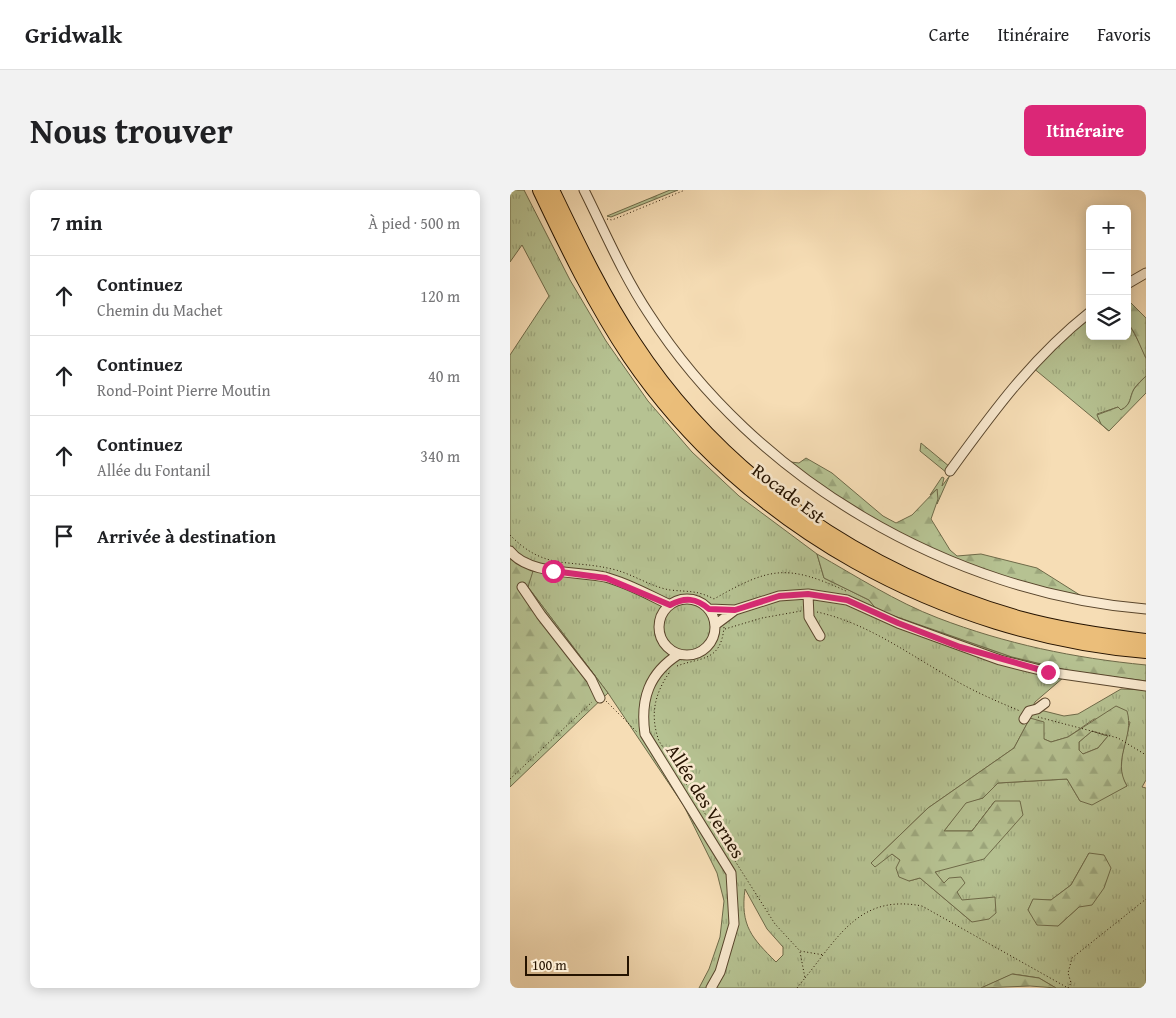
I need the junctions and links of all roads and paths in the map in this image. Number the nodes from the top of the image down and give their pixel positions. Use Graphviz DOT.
graph roads {
  1 [pos="540,190"];
  2 [pos="552,190"];
  3 [pos="584,190"];
  4 [pos="686,190"];
  5 [pos="603,217"];
  6 [pos="1146,273"];
  7 [pos="1131,282"];
  8 [pos="1086,315"];
  9 [pos="950,471"];
  10 [pos="510,535"];
  11 [pos="510,550"];
  12 [pos="522,587"];
  13 [pos="808,594"];
  14 [pos="851,594"];
  15 [pos="652,596"];
  16 [pos="714,599"];
  17 [pos="670,605"];
  18 [pos="709,609"];
  19 [pos="719,609"];
  20 [pos="1146,609"];
  21 [pos="735,610"];
  22 [pos="808,610"];
  23 [pos="662,614"];
  24 [pos="721,624"];
  25 [pos="820,636"];
  26 [pos="1146,641"];
  27 [pos="665,644"];
  28 [pos="1146,651"];
  29 [pos="679,654"];
  30 [pos="663,664"];
  31 [pos="1146,686"];
  32 [pos="600,698"];
  33 [pos="1045,703"];
  34 [pos="1025,716"];
  35 [pos="645,734"];
  36 [pos="1146,755"];
  37 [pos="510,779"];
  38 [pos="1146,899"];
  39 [pos="800,950"];
  40 [pos="824,955"];
  41 [pos="805,978"];
  42 [pos="711,988"];
  43 [pos="797,988"];
  44 [pos="1068,988"];
  1 -- 28 [label="highway, Rocade Est"];
  2 -- 26 [label="highway, Rocade Est"];
  3 -- 20 [label="street"];
  4 -- 5 [label="path"];
  6 -- 7 [label="street"];
  8 -- 9 [label="street"];
  10 -- 16 [label="path"];
  11 -- 15 [label="street"];
  12 -- 32 [label="street"];
  13 -- 21 [label="street"];
  13 -- 22 [label="street"];
  13 -- 31 [label="street"];
  14 -- 16 [label="path"];
  15 -- 17 [label="street"];
  15 -- 23 [label="street"];
  16 -- 19 [label="path"];
  17 -- 18 [label="street"];
  17 -- 23 [label="street"];
  18 -- 19 [label="street"];
  18 -- 24 [label="street"];
  19 -- 21 [label="street"];
  21 -- 24 [label="street"];
  22 -- 24 [label="path"];
  22 -- 25 [label="street"];
  22 -- 34 [label="path"];
  23 -- 27 [label="street"];
  24 -- 29 [label="street"];
  24 -- 39 [label="path"];
  27 -- 29 [label="street"];
  27 -- 30 [label="street, Allée des Vernes"];
  29 -- 30 [label="street, Allée des Vernes"];
  30 -- 35 [label="street, Allée des Vernes"];
  32 -- 35 [label="path"];
  32 -- 37 [label="path"];
  33 -- 34 [label="street"];
  34 -- 36 [label="path"];
  35 -- 42 [label="street, Allée des Vernes"];
  38 -- 44 [label="path"];
  39 -- 40 [label="path"];
  39 -- 41 [label="path"];
  40 -- 41 [label="path"];
  40 -- 44 [label="path"];
  41 -- 43 [label="path"];
}
